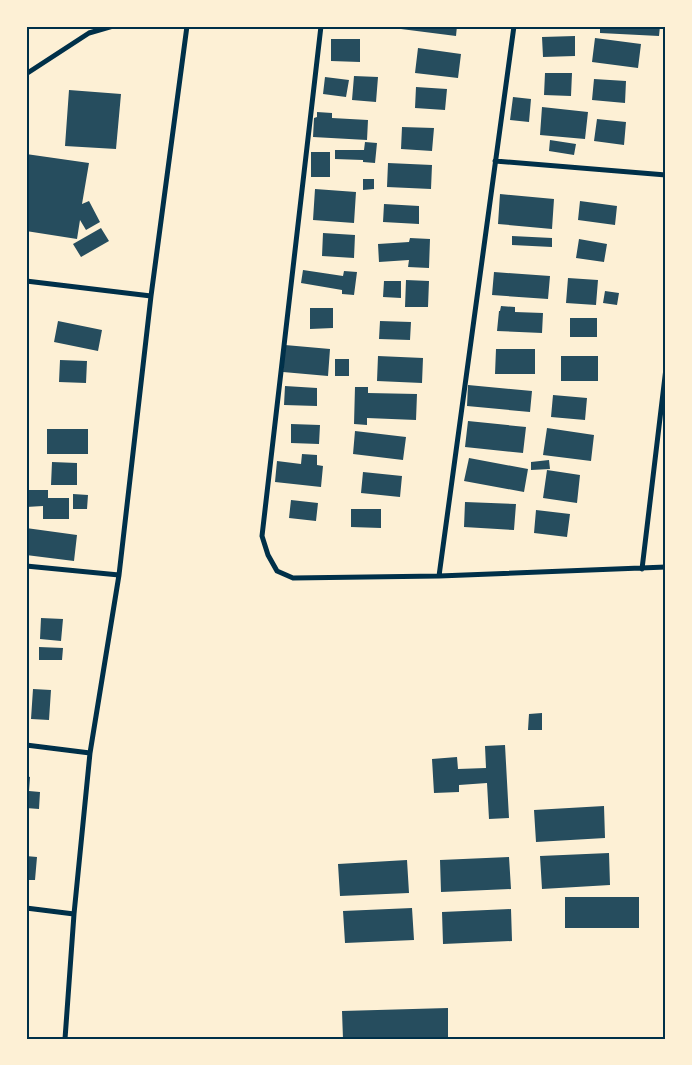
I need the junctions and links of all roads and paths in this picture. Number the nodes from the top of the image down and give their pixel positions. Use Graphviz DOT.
graph roads {
  1 [pos="113,26"];
  2 [pos="187,26"];
  3 [pos="320,26"];
  4 [pos="514,26"];
  5 [pos="26,74"];
  6 [pos="495,160"];
  7 [pos="666,175"];
  8 [pos="26,280"];
  9 [pos="151,296"];
  10 [pos="666,368"];
  11 [pos="26,566"];
  12 [pos="666,567"];
  13 [pos="642,569"];
  14 [pos="119,575"];
  15 [pos="439,576"];
  16 [pos="26,745"];
  17 [pos="90,752"];
  18 [pos="26,908"];
  19 [pos="74,914"];
  20 [pos="65,1039"];
  1 -- 5 [label="street"];
  2 -- 9 [label="street"];
  3 -- 15 [label="street"];
  4 -- 6 [label="street"];
  6 -- 7 [label="street"];
  6 -- 15 [label="street"];
  8 -- 9 [label="street"];
  9 -- 14 [label="street"];
  10 -- 13 [label="street"];
  11 -- 14 [label="street"];
  12 -- 13 [label="street"];
  13 -- 15 [label="street"];
  14 -- 17 [label="street"];
  16 -- 17 [label="street"];
  17 -- 19 [label="street"];
  18 -- 19 [label="street"];
  19 -- 20 [label="street"];
}
